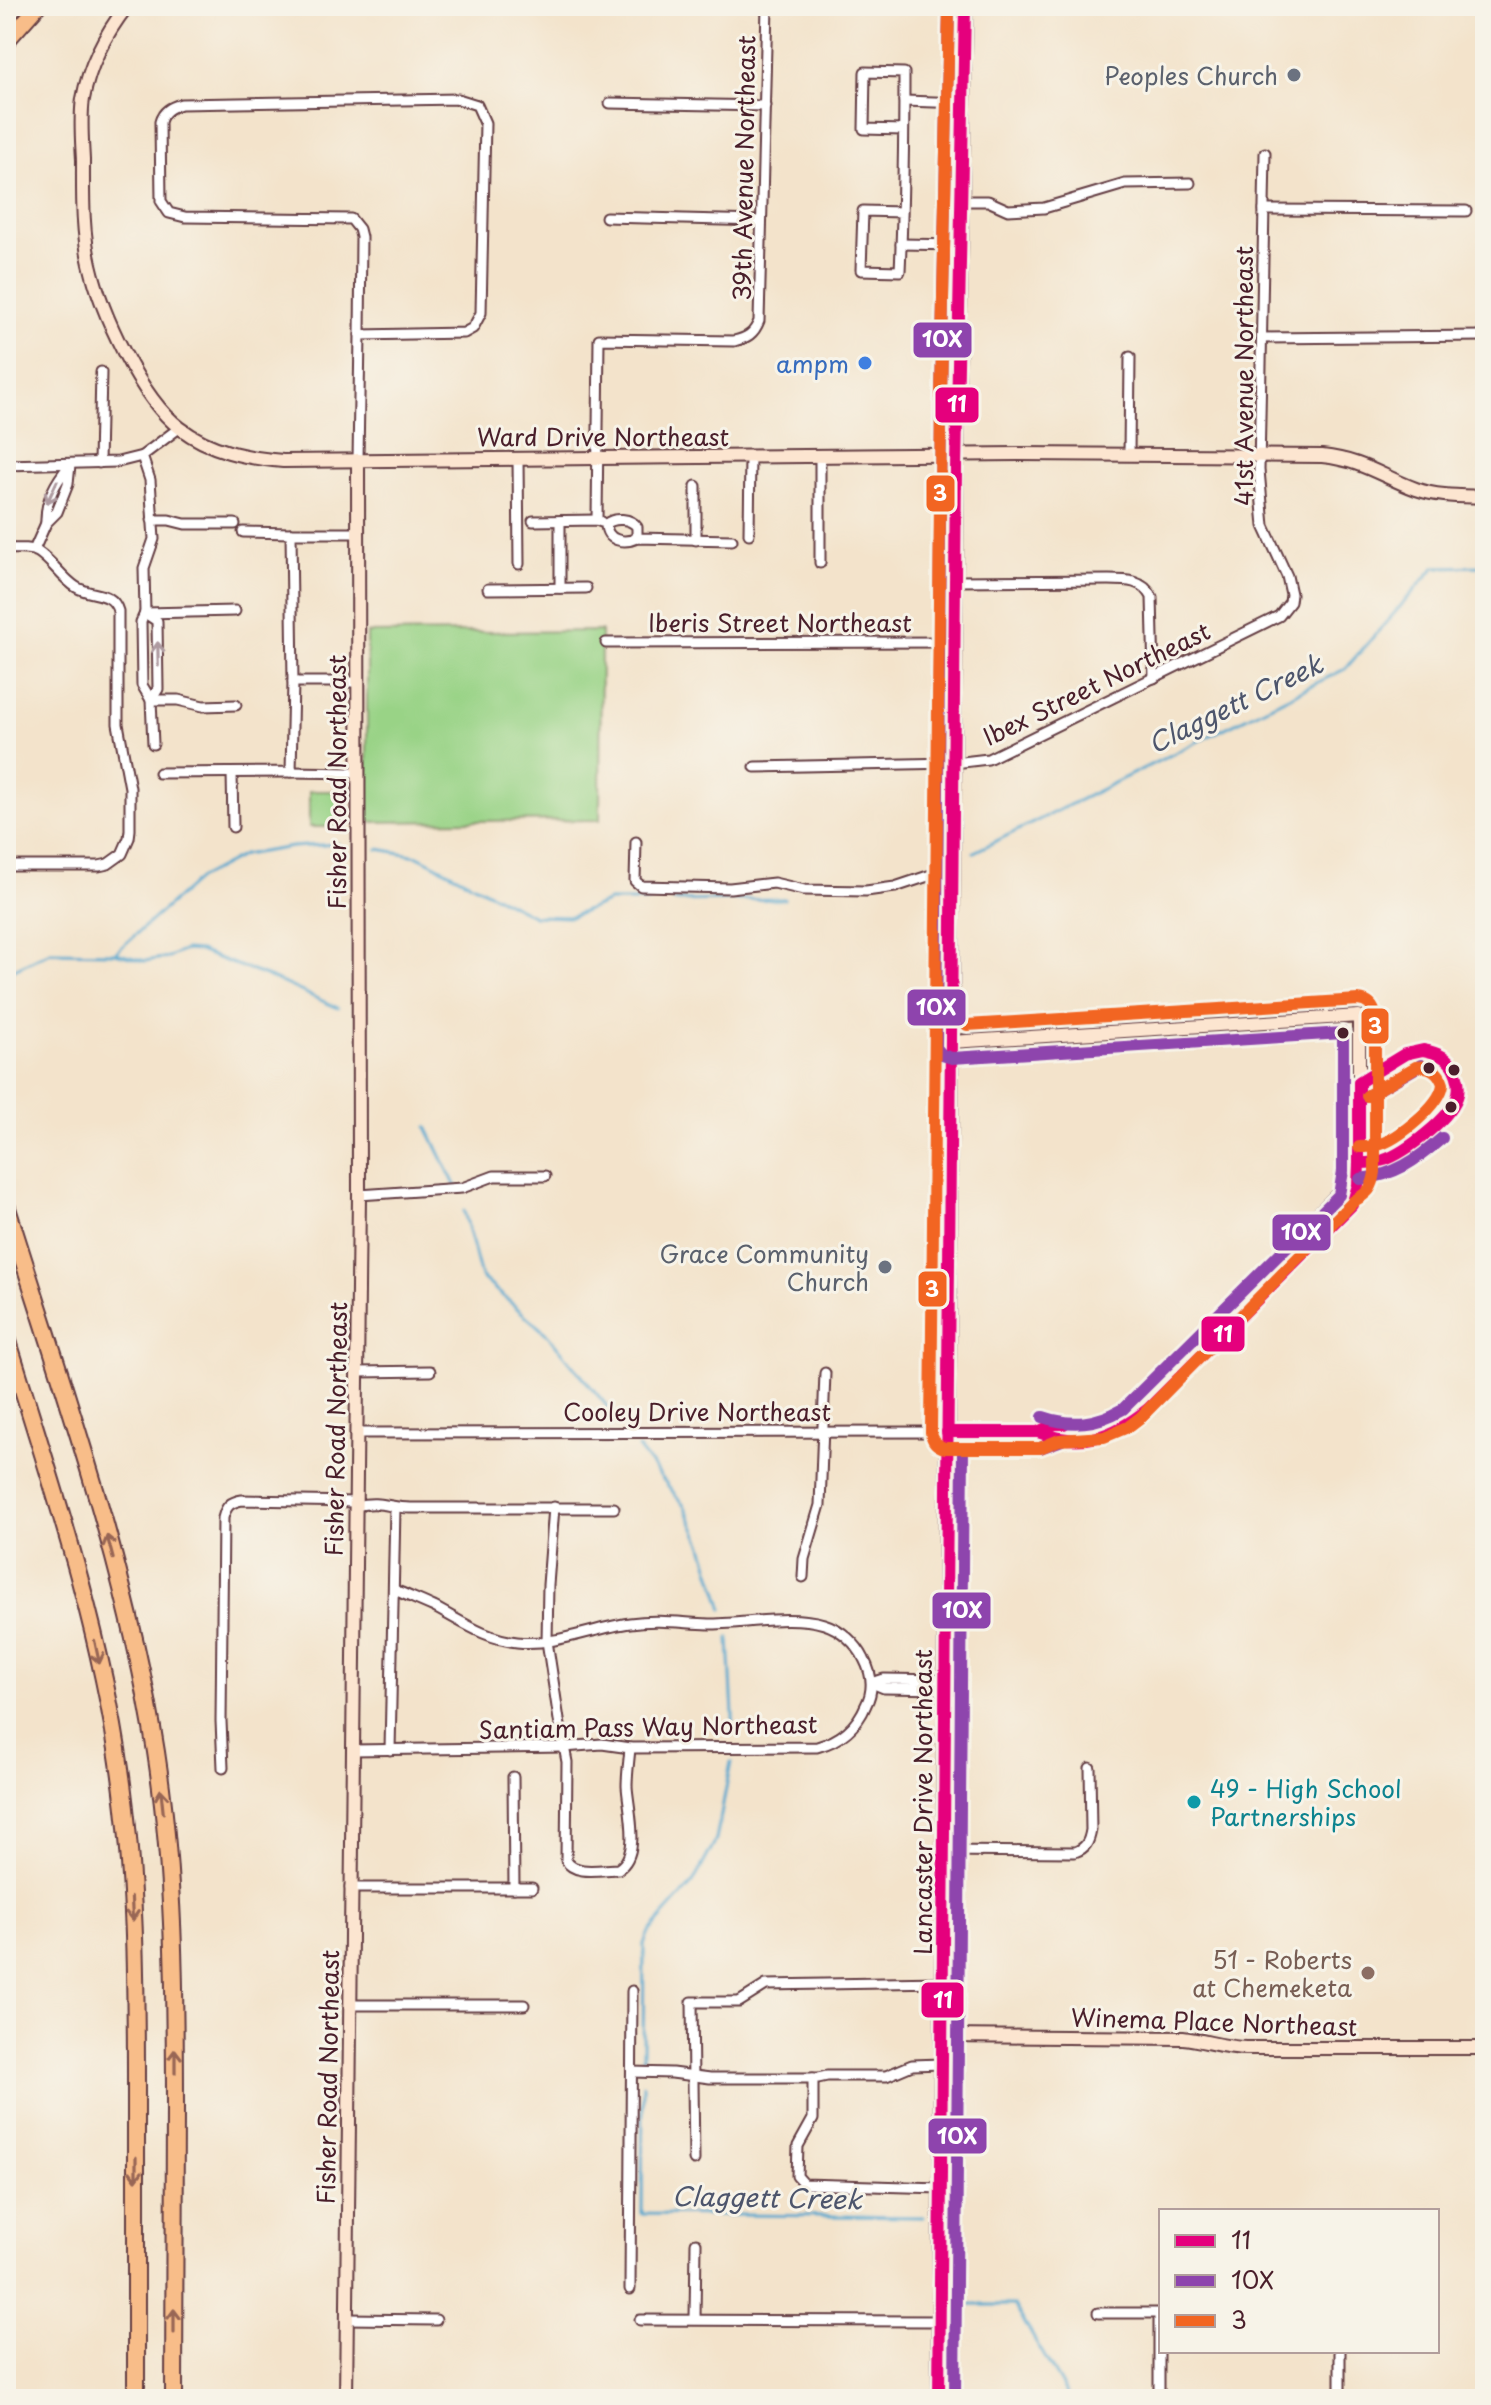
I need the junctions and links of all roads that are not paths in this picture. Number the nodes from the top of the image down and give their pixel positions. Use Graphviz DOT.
graph roads {
  1 [pos="11,6"];
  2 [pos="38,6"];
  3 [pos="127,6"];
  4 [pos="767,6"];
  5 [pos="965,6"];
  6 [pos="6,12"];
  7 [pos="6,42"];
  8 [pos="904,101"];
  9 [pos="610,103"];
  10 [pos="964,103"];
  11 [pos="765,106"];
  12 [pos="903,130"];
  13 [pos="1265,153"];
  14 [pos="1190,183"];
  15 [pos="962,201"];
  16 [pos="1264,210"];
  17 [pos="1466,211"];
  18 [pos="902,212"];
  19 [pos="606,217"];
  20 [pos="761,221"];
  21 [pos="901,244"];
  22 [pos="960,245"];
  23 [pos="360,335"];
  24 [pos="1485,336"];
  25 [pos="1262,338"];
  26 [pos="1130,357"];
  27 [pos="101,372"];
  28 [pos="179,428"];
  29 [pos="957,455"];
  30 [pos="1129,455"];
  31 [pos="1259,455"];
  32 [pos="142,456"];
  33 [pos="820,456"];
  34 [pos="750,457"];
  35 [pos="596,458"];
  36 [pos="518,459"];
  37 [pos="358,460"];
  38 [pos="99,463"];
  39 [pos="6,465"];
  40 [pos="70,465"];
  41 [pos="696,486"];
  42 [pos="1485,497"];
  43 [pos="152,520"];
  44 [pos="533,521"];
  45 [pos="560,521"];
  46 [pos="602,522"];
  47 [pos="235,524"];
  48 [pos="243,532"];
  49 [pos="291,533"];
  50 [pos="358,533"];
  51 [pos="749,534"];
  52 [pos="637,538"];
  53 [pos="696,540"];
  54 [pos="732,540"];
  55 [pos="6,549"];
  56 [pos="34,550"];
  57 [pos="820,563"];
  58 [pos="519,564"];
  59 [pos="955,581"];
  60 [pos="560,588"];
  61 [pos="586,588"];
  62 [pos="488,589"];
  63 [pos="1291,594"];
  64 [pos="235,611"];
  65 [pos="145,613"];
  66 [pos="955,642"];
  67 [pos="606,643"];
  68 [pos="1154,678"];
  69 [pos="293,682"];
  70 [pos="358,682"];
  71 [pos="151,700"];
  72 [pos="236,705"];
  73 [pos="153,744"];
  74 [pos="954,763"];
  75 [pos="755,767"];
  76 [pos="291,772"];
  77 [pos="159,773"];
  78 [pos="232,773"];
  79 [pos="358,773"];
  80 [pos="233,827"];
  81 [pos="636,842"];
  82 [pos="6,866"];
  83 [pos="952,874"];
  84 [pos="951,1042"];
  85 [pos="545,1176"];
  86 [pos="359,1195"];
  87 [pos="6,1205"];
  88 [pos="6,1335"];
  89 [pos="6,1368"];
  90 [pos="430,1371"];
  91 [pos="357,1372"];
  92 [pos="825,1373"];
  93 [pos="823,1432"];
  94 [pos="947,1432"];
  95 [pos="357,1433"];
  96 [pos="356,1504"];
  97 [pos="554,1507"];
  98 [pos="395,1508"];
  99 [pos="614,1508"];
  100 [pos="63,1522"];
  101 [pos="803,1577"];
  102 [pos="395,1590"];
  103 [pos="547,1641"];
  104 [pos="872,1683"];
  105 [pos="945,1685"];
  106 [pos="564,1747"];
  107 [pos="630,1748"];
  108 [pos="352,1750"];
  109 [pos="390,1750"];
  110 [pos="223,1768"];
  111 [pos="1090,1768"];
  112 [pos="513,1777"];
  113 [pos="943,1851"];
  114 [pos="350,1888"];
  115 [pos="514,1888"];
  116 [pos="532,1888"];
  117 [pos="942,1982"];
  118 [pos="632,1991"];
  119 [pos="350,2005"];
  120 [pos="524,2005"];
  121 [pos="942,2036"];
  122 [pos="1485,2048"];
  123 [pos="941,2064"];
  124 [pos="632,2072"];
  125 [pos="693,2075"];
  126 [pos="813,2078"];
  127 [pos="694,2160"];
  128 [pos="941,2188"];
  129 [pos="696,2243"];
  130 [pos="630,2289"];
  131 [pos="1098,2313"];
  132 [pos="1159,2313"];
  133 [pos="347,2319"];
  134 [pos="695,2319"];
  135 [pos="436,2320"];
  136 [pos="640,2320"];
  137 [pos="940,2321"];
  138 [pos="1160,2353"];
  139 [pos="1340,2353"];
  140 [pos="136,2399"];
  141 [pos="174,2399"];
  142 [pos="346,2399"];
  143 [pos="939,2399"];
  144 [pos="1159,2399"];
  145 [pos="1340,2399"];
  1 -- 6 [label="main road"];
  2 -- 7 [label="main road"];
  3 -- 28 [label="street, Ward Drive Northeast"];
  4 -- 11 [label="street, 39th Avenue Northeast"];
  5 -- 10 [label="main road, Lancaster Drive Northeast"];
  8 -- 10 [label="street"];
  8 -- 12 [label="street"];
  8 -- 12 [label="street"];
  9 -- 11 [label="street"];
  10 -- 15 [label="main road, Lancaster Drive Northeast"];
  11 -- 20 [label="street, 39th Avenue Northeast"];
  12 -- 18 [label="street"];
  13 -- 16 [label="street, 41st Avenue Northeast"];
  14 -- 15 [label="street"];
  15 -- 22 [label="main road, Lancaster Drive Northeast"];
  16 -- 17 [label="street"];
  16 -- 25 [label="street, 41st Avenue Northeast"];
  18 -- 21 [label="street"];
  18 -- 21 [label="street"];
  19 -- 20 [label="street"];
  20 -- 35 [label="street, 39th Avenue Northeast"];
  21 -- 22 [label="street"];
  22 -- 29 [label="main road, Lancaster Drive Northeast"];
  23 -- 23 [label="street"];
  23 -- 37 [label="street"];
  24 -- 25 [label="street"];
  25 -- 31 [label="street, 41st Avenue Northeast"];
  26 -- 30 [label="street"];
  27 -- 38 [label="street"];
  28 -- 32 [label="street"];
  28 -- 37 [label="street, Ward Drive Northeast"];
  29 -- 30 [label="street, Ward Drive Northeast"];
  29 -- 33 [label="street, Ward Drive Northeast"];
  29 -- 59 [label="main road, Lancaster Drive Northeast"];
  30 -- 31 [label="street, Ward Drive Northeast"];
  31 -- 42 [label="street, Ward Drive Northeast"];
  31 -- 63 [label="street, 41st Avenue Northeast"];
  32 -- 38 [label="street"];
  32 -- 43 [label="street"];
  33 -- 34 [label="street, Ward Drive Northeast"];
  33 -- 57 [label="street"];
  34 -- 35 [label="street, Ward Drive Northeast"];
  34 -- 51 [label="street"];
  35 -- 36 [label="street, Ward Drive Northeast"];
  35 -- 46 [label="street"];
  36 -- 37 [label="street, Ward Drive Northeast"];
  36 -- 58 [label="street"];
  37 -- 50 [label="street, Fisher Road Northeast"];
  38 -- 40 [label="street"];
  39 -- 40 [label="street"];
  40 -- 56 [label="street"];
  41 -- 53 [label="street"];
  43 -- 47 [label="street"];
  43 -- 65 [label="street"];
  44 -- 45 [label="street"];
  45 -- 46 [label="street"];
  45 -- 60 [label="street"];
  46 -- 52 [label="street"];
  46 -- 52 [label="street"];
  48 -- 49 [label="street"];
  49 -- 50 [label="street"];
  49 -- 69 [label="street"];
  50 -- 70 [label="street, Fisher Road Northeast"];
  52 -- 53 [label="street"];
  53 -- 54 [label="street"];
  55 -- 56 [label="street"];
  56 -- 82 [label="street"];
  59 -- 66 [label="main road, Lancaster Drive Northeast"];
  59 -- 68 [label="street"];
  60 -- 61 [label="street"];
  60 -- 62 [label="street"];
  63 -- 68 [label="street, Ibex Street Northeast"];
  64 -- 65 [label="street"];
  65 -- 71 [label="street"];
  71 -- 65 [label="street, one-way"];
  66 -- 67 [label="street, Iberis Street Northeast"];
  66 -- 74 [label="main road, Lancaster Drive Northeast"];
  68 -- 74 [label="street, Ibex Street Northeast"];
  69 -- 70 [label="street"];
  69 -- 76 [label="street"];
  70 -- 79 [label="street, Fisher Road Northeast"];
  71 -- 72 [label="street"];
  71 -- 73 [label="street"];
  74 -- 75 [label="street, Ibex Street Northeast"];
  74 -- 83 [label="main road, Lancaster Drive Northeast"];
  76 -- 78 [label="street"];
  76 -- 79 [label="street"];
  77 -- 78 [label="street"];
  78 -- 80 [label="street"];
  79 -- 86 [label="street, Fisher Road Northeast"];
  81 -- 83 [label="street"];
  83 -- 84 [label="main road, Lancaster Drive Northeast"];
  84 -- 94 [label="main road, Lancaster Drive Northeast"];
  84 -- 94 [label="street, Cooley Drive Northeast"];
  85 -- 86 [label="street"];
  86 -- 91 [label="street, Fisher Road Northeast"];
  141 -- 87 [label="highway, one-way"];
  88 -- 100 [label="highway"];
  89 -- 100 [label="highway"];
  90 -- 91 [label="street"];
  91 -- 95 [label="street, Fisher Road Northeast"];
  92 -- 93 [label="street"];
  93 -- 94 [label="street, Cooley Drive Northeast"];
  93 -- 95 [label="street, Cooley Drive Northeast"];
  93 -- 101 [label="street"];
  94 -- 105 [label="main road, Lancaster Drive Northeast"];
  95 -- 96 [label="street, Fisher Road Northeast"];
  96 -- 98 [label="street"];
  96 -- 108 [label="street, Fisher Road Northeast"];
  96 -- 110 [label="street"];
  97 -- 98 [label="street"];
  97 -- 99 [label="street"];
  97 -- 103 [label="street"];
  98 -- 102 [label="street"];
  100 -- 140 [label="highway, one-way"];
  102 -- 103 [label="street"];
  102 -- 109 [label="street"];
  103 -- 104 [label="street"];
  103 -- 106 [label="street"];
  104 -- 105 [label="street"];
  104 -- 107 [label="street, Santiam Pass Way Northeast"];
  105 -- 113 [label="main road, Lancaster Drive Northeast"];
  106 -- 107 [label="street, Santiam Pass Way Northeast"];
  106 -- 107 [label="street"];
  106 -- 109 [label="street, Santiam Pass Way Northeast"];
  108 -- 109 [label="street, Santiam Pass Way Northeast"];
  108 -- 114 [label="street, Fisher Road Northeast"];
  111 -- 113 [label="street"];
  112 -- 115 [label="street"];
  113 -- 117 [label="main road, Lancaster Drive Northeast"];
  114 -- 115 [label="street"];
  114 -- 119 [label="street, Fisher Road Northeast"];
  115 -- 116 [label="street"];
  117 -- 121 [label="main road, Lancaster Drive Northeast"];
  117 -- 125 [label="street"];
  118 -- 124 [label="street"];
  119 -- 120 [label="street"];
  119 -- 133 [label="street, Fisher Road Northeast"];
  121 -- 122 [label="street, Winema Place Northeast"];
  121 -- 123 [label="main road, Lancaster Drive Northeast"];
  123 -- 126 [label="street"];
  123 -- 128 [label="main road, Lancaster Drive Northeast"];
  124 -- 125 [label="street"];
  124 -- 130 [label="street"];
  125 -- 126 [label="street"];
  125 -- 127 [label="street"];
  126 -- 128 [label="street"];
  128 -- 137 [label="main road, Lancaster Drive Northeast"];
  129 -- 134 [label="street"];
  131 -- 132 [label="street"];
  133 -- 135 [label="street"];
  133 -- 142 [label="street, Fisher Road Northeast"];
  134 -- 136 [label="street"];
  134 -- 137 [label="street"];
  137 -- 143 [label="main road, Lancaster Drive Northeast"];
  138 -- 144 [label="street"];
  139 -- 145 [label="street"];
}
